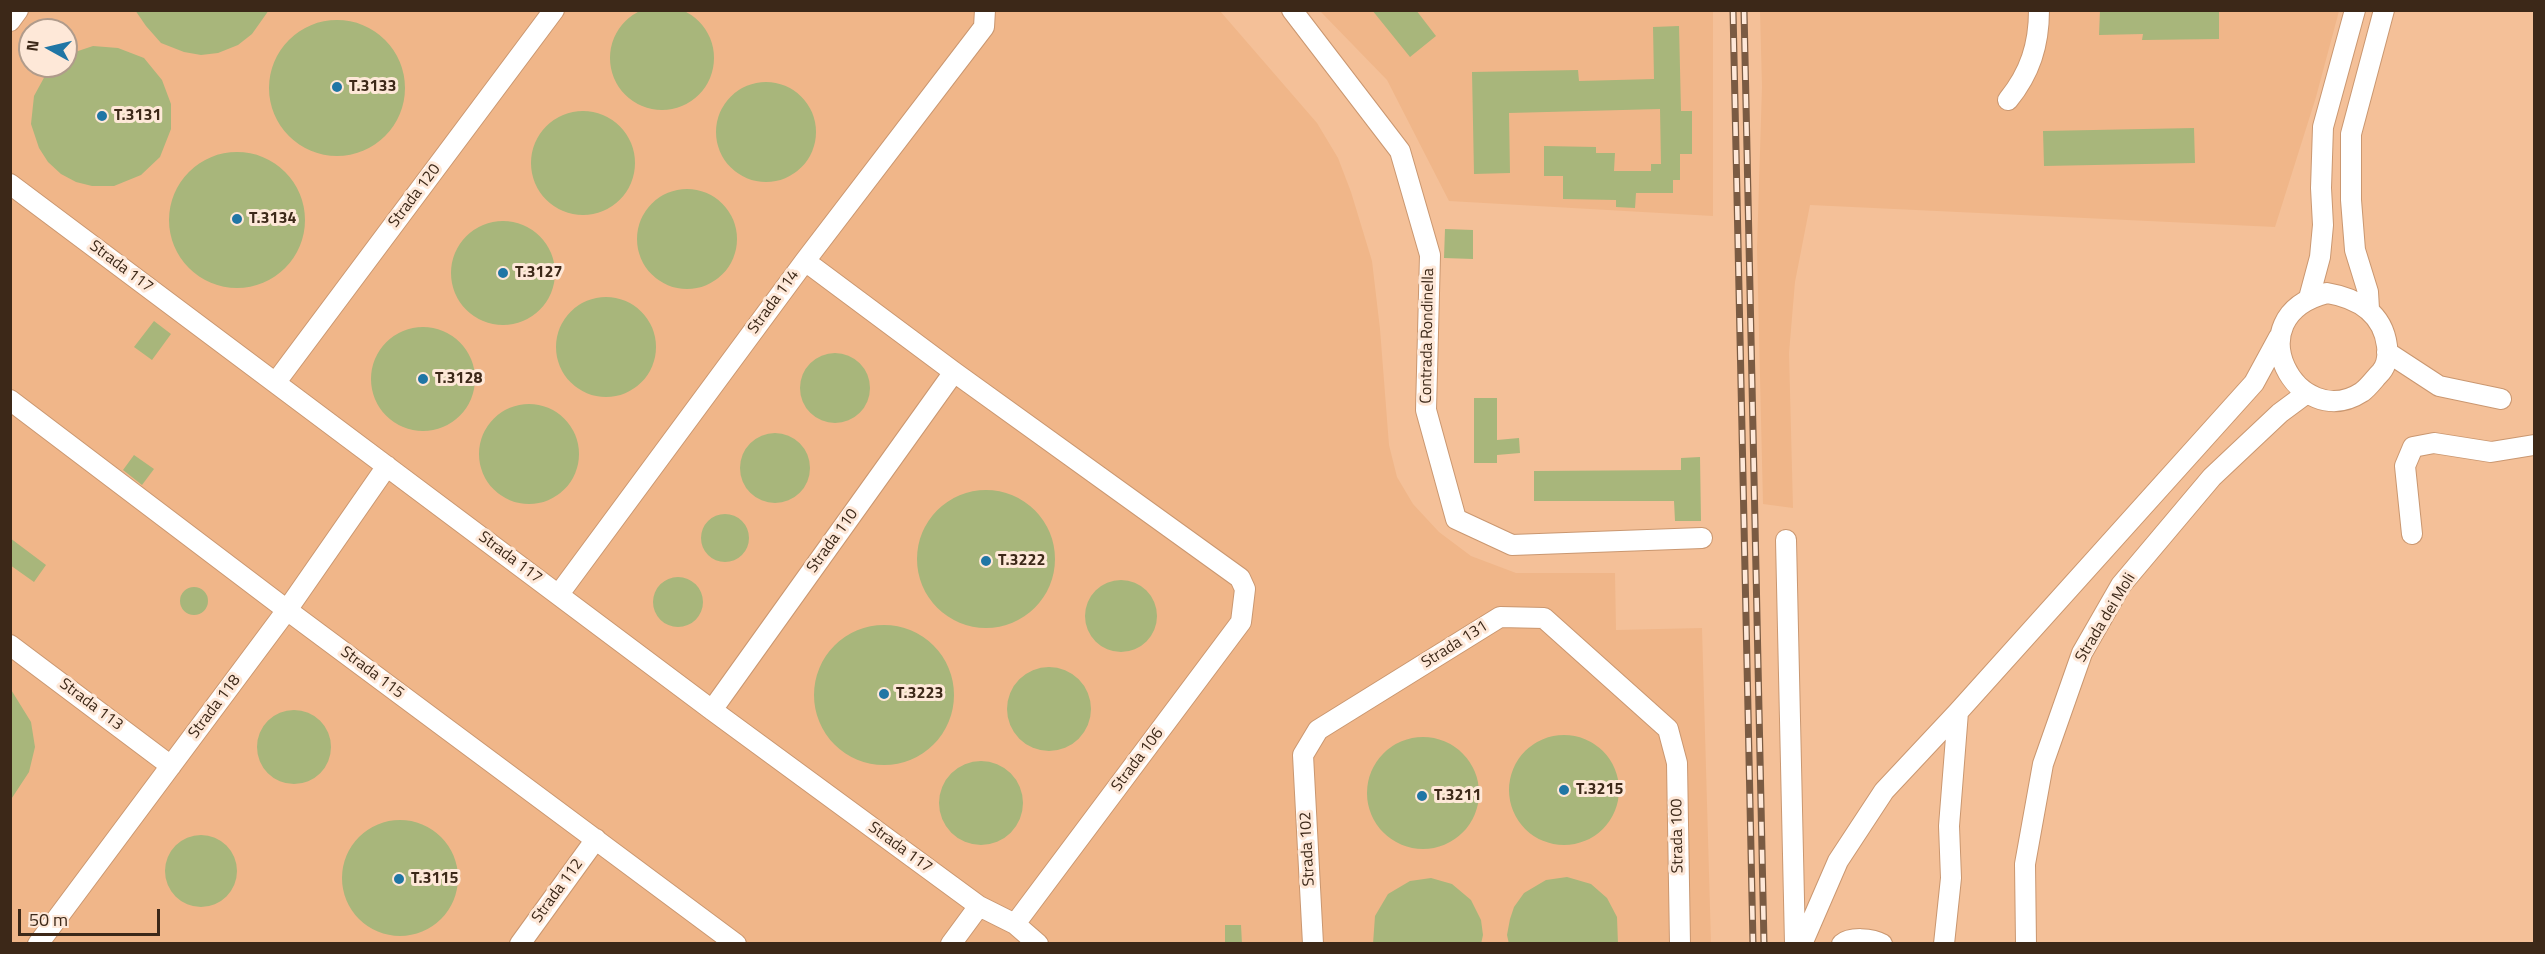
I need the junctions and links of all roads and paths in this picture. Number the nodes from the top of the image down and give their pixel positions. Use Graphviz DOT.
graph roads {
  1 [pos="18,10"];
  2 [pos="554,10"];
  3 [pos="985,10"];
  4 [pos="1292,10"];
  5 [pos="2039,10"];
  6 [pos="2355,10"];
  7 [pos="2384,10"];
  8 [pos="10,21"];
  9 [pos="2007,100"];
  10 [pos="10,184"];
  11 [pos="805,261"];
  12 [pos="2309,298"];
  13 [pos="2368,309"];
  14 [pos="2280,337"];
  15 [pos="2387,352"];
  16 [pos="954,372"];
  17 [pos="276,382"];
  18 [pos="2307,393"];
  19 [pos="2501,399"];
  20 [pos="10,400"];
  21 [pos="2535,445"];
  22 [pos="387,466"];
  23 [pos="2412,534"];
  24 [pos="1702,538"];
  25 [pos="1786,540"];
  26 [pos="559,594"];
  27 [pos="287,610"];
  28 [pos="10,645"];
  29 [pos="711,710"];
  30 [pos="1958,712"];
  31 [pos="1668,729"];
  32 [pos="1302,755"];
  33 [pos="171,765"];
  34 [pos="596,840"];
  35 [pos="979,906"];
  36 [pos="1015,924"];
  37 [pos="2026,939"];
  38 [pos="38,944"];
  39 [pos="520,944"];
  40 [pos="736,944"];
  41 [pos="951,944"];
  42 [pos="1038,944"];
  43 [pos="1313,944"];
  44 [pos="1680,944"];
  45 [pos="1795,944"];
  46 [pos="1802,944"];
  47 [pos="1842,944"];
  48 [pos="1882,944"];
  49 [pos="1944,944"];
  1 -- 8 [label="street"];
  2 -- 17 [label="street, Strada 120"];
  3 -- 11 [label="street, Strada 114"];
  4 -- 24 [label="street, Contrada Rondinella"];
  5 -- 9 [label="street"];
  6 -- 12 [label="street"];
  7 -- 13 [label="street"];
  10 -- 17 [label="street, Strada 117"];
  11 -- 16 [label="street"];
  11 -- 26 [label="street, Strada 114"];
  12 -- 13 [label="street"];
  12 -- 14 [label="street"];
  13 -- 15 [label="street"];
  14 -- 18 [label="street"];
  14 -- 30 [label="street"];
  15 -- 18 [label="street"];
  15 -- 19 [label="street"];
  16 -- 29 [label="street, Strada 110"];
  16 -- 36 [label="street, Strada 106"];
  17 -- 22 [label="street, Strada 117"];
  18 -- 37 [label="street, Strada dei Moli"];
  20 -- 27 [label="street, Strada 115"];
  21 -- 23 [label="street"];
  22 -- 26 [label="street, Strada 117"];
  22 -- 27 [label="street, Strada 118"];
  25 -- 45 [label="street"];
  26 -- 29 [label="street, Strada 117"];
  27 -- 33 [label="street, Strada 118"];
  27 -- 34 [label="street, Strada 115"];
  28 -- 33 [label="street, Strada 113"];
  29 -- 35 [label="street, Strada 117"];
  30 -- 46 [label="street"];
  30 -- 49 [label="street"];
  31 -- 32 [label="street, Strada 131"];
  31 -- 44 [label="street, Strada 100"];
  32 -- 43 [label="street, Strada 102"];
  33 -- 38 [label="street, Strada 118"];
  34 -- 39 [label="street, Strada 112"];
  34 -- 40 [label="street, Strada 115"];
  35 -- 36 [label="street, Strada 117"];
  35 -- 41 [label="street"];
  36 -- 42 [label="street, Strada 117"];
  47 -- 48 [label="street"];
}
